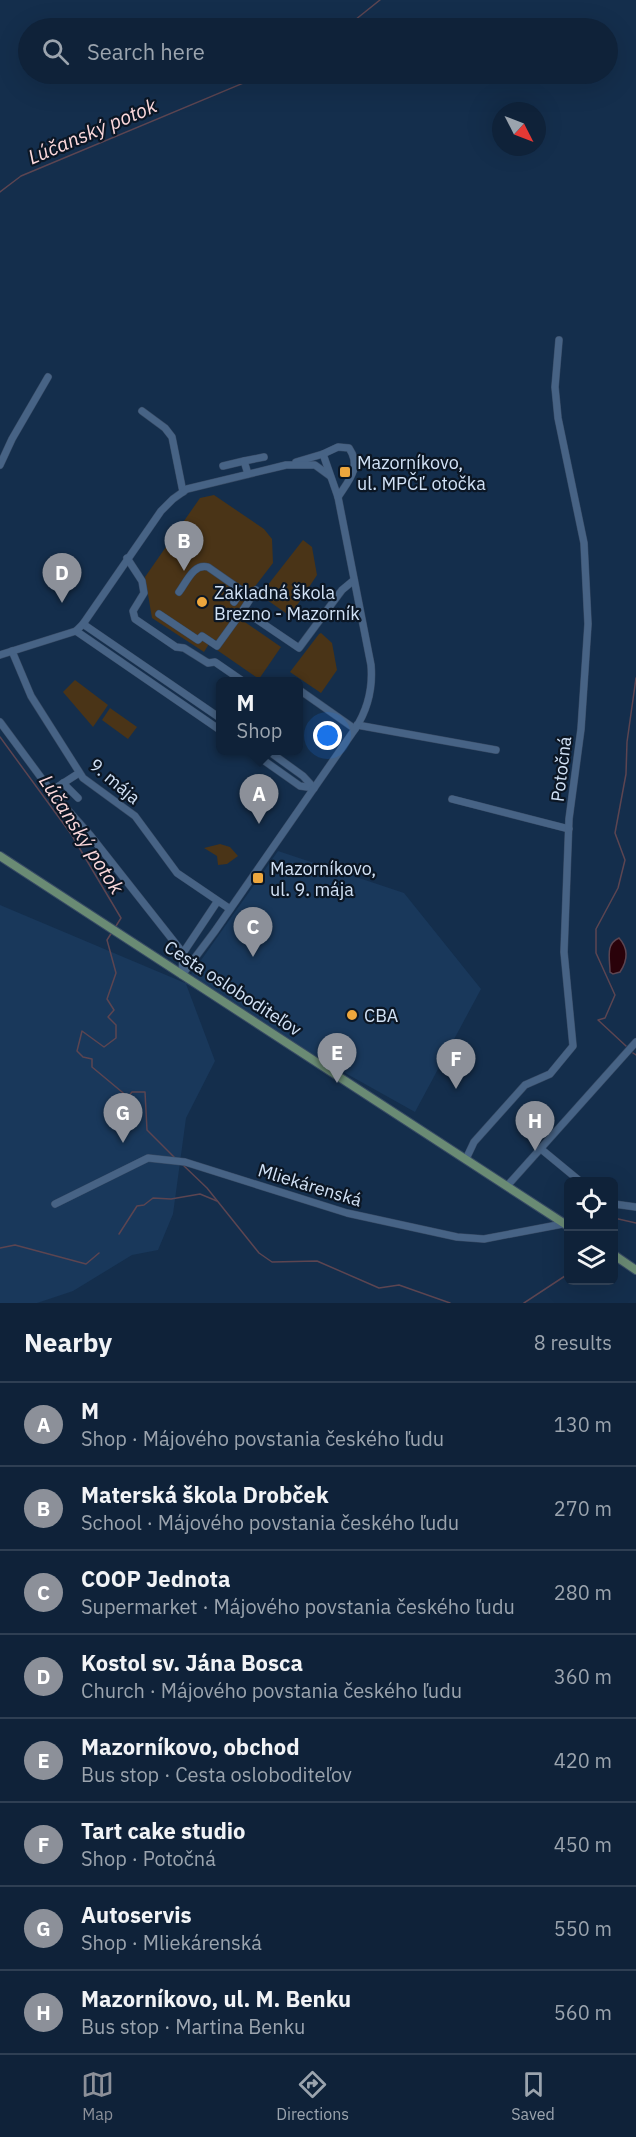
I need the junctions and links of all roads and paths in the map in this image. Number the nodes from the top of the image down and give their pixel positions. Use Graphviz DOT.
graph roads {
  1 [pos="560,340"];
  2 [pos="48,377"];
  3 [pos="142,411"];
  4 [pos="323,454"];
  5 [pos="264,458"];
  6 [pos="244,461"];
  7 [pos="0,465"];
  8 [pos="286,465"];
  9 [pos="223,466"];
  10 [pos="248,474"];
  11 [pos="330,476"];
  12 [pos="183,492"];
  13 [pos="338,497"];
  14 [pos="127,558"];
  15 [pos="354,580"];
  16 [pos="242,590"];
  17 [pos="179,592"];
  18 [pos="234,602"];
  19 [pos="243,610"];
  20 [pos="159,614"];
  21 [pos="83,624"];
  22 [pos="76,631"];
  23 [pos="12,651"];
  24 [pos="0,655"];
  25 [pos="238,677"];
  26 [pos="303,692"];
  27 [pos="216,715"];
  28 [pos="0,722"];
  29 [pos="216,727"];
  30 [pos="356,727"];
  31 [pos="496,750"];
  32 [pos="256,755"];
  33 [pos="274,755"];
  34 [pos="80,773"];
  35 [pos="63,783"];
  36 [pos="314,788"];
  37 [pos="51,791"];
  38 [pos="78,798"];
  39 [pos="452,799"];
  40 [pos="569,829"];
  41 [pos="2,860"];
  42 [pos="218,902"];
  43 [pos="230,909"];
  44 [pos="183,953"];
  45 [pos="182,975"];
  46 [pos="636,1042"];
  47 [pos="541,1149"];
  48 [pos="466,1160"];
  49 [pos="575,1177"];
  50 [pos="507,1186"];
  51 [pos="55,1204"];
  52 [pos="618,1205"];
  53 [pos="636,1207"];
  54 [pos="564,1222"];
  55 [pos="564,1226"];
  56 [pos="618,1258"];
  57 [pos="636,1270"];
  1 -- 40 [label="street, Potočná"];
  2 -- 7 [label="street"];
  3 -- 12 [label="street"];
  4 -- 8 [label="street"];
  4 -- 11 [label="street"];
  4 -- 13 [label="street"];
  5 -- 6 [label="street"];
  6 -- 9 [label="street"];
  6 -- 10 [label="street"];
  8 -- 10 [label="street"];
  8 -- 11 [label="street"];
  10 -- 12 [label="street"];
  11 -- 13 [label="street"];
  12 -- 14 [label="street"];
  13 -- 15 [label="street"];
  14 -- 21 [label="street"];
  14 -- 25 [label="street"];
  15 -- 19 [label="street"];
  15 -- 30 [label="street"];
  16 -- 17 [label="street"];
  16 -- 18 [label="street"];
  16 -- 19 [label="street"];
  19 -- 20 [label="street"];
  21 -- 22 [label="street"];
  21 -- 27 [label="street"];
  22 -- 23 [label="street"];
  22 -- 29 [label="street"];
  23 -- 24 [label="street"];
  23 -- 34 [label="street, 9. mája"];
  26 -- 30 [label="street"];
  28 -- 37 [label="street"];
  30 -- 31 [label="street"];
  30 -- 36 [label="street"];
  32 -- 36 [label="street"];
  33 -- 36 [label="street"];
  34 -- 35 [label="street"];
  34 -- 42 [label="street, 9. mája"];
  35 -- 37 [label="street"];
  35 -- 38 [label="street"];
  36 -- 43 [label="street"];
  37 -- 44 [label="street"];
  39 -- 40 [label="street"];
  40 -- 48 [label="street, Potočná"];
  41 -- 45 [label="main road, Cesta osloboditeľov"];
  42 -- 43 [label="street, 9. mája"];
  42 -- 44 [label="street"];
  43 -- 45 [label="street"];
  44 -- 45 [label="street"];
  45 -- 48 [label="main road, Cesta osloboditeľov"];
  46 -- 47 [label="street"];
  47 -- 49 [label="street"];
  47 -- 50 [label="street"];
  48 -- 50 [label="main road, Cesta osloboditeľov"];
  50 -- 54 [label="main road, Cesta osloboditeľov"];
  51 -- 55 [label="street, Mliekárenská"];
  52 -- 53 [label="street"];
  56 -- 57 [label="main road"];
}
